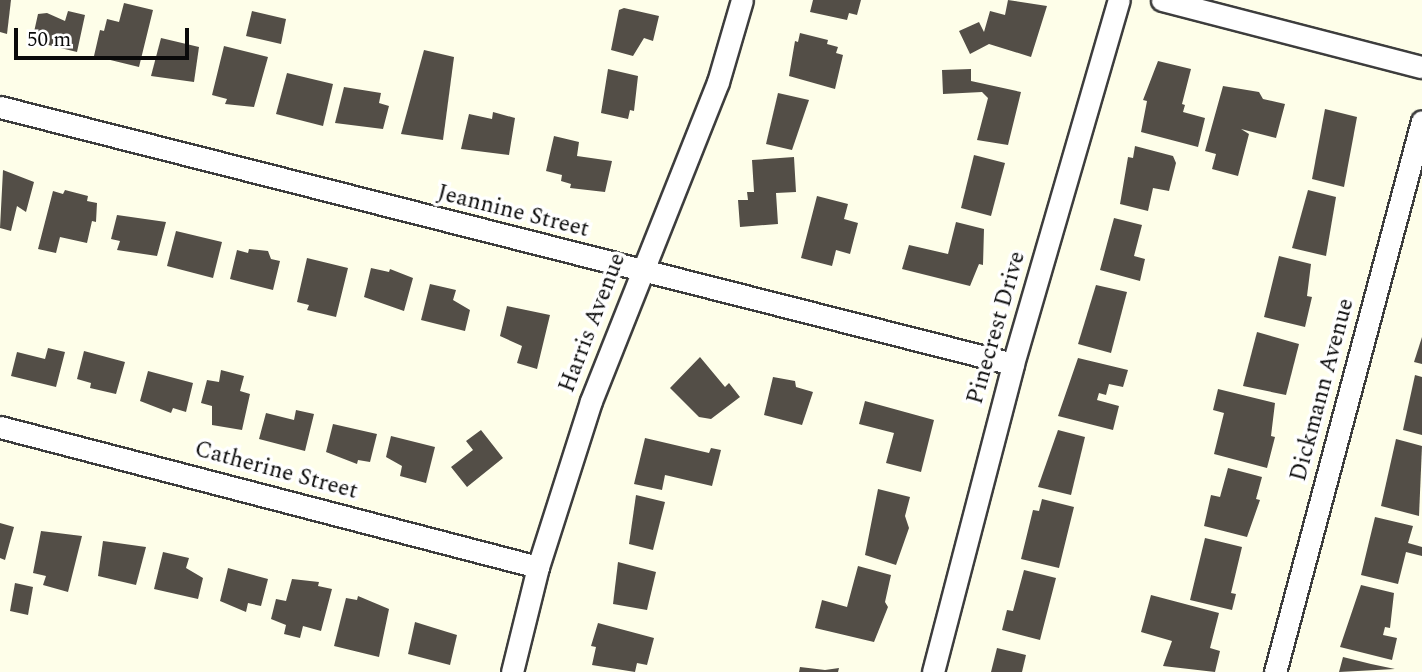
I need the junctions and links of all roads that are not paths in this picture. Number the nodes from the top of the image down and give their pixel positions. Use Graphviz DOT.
graph roads {
  1 [pos="741,0"];
  2 [pos="1119,0"];
  3 [pos="1162,0"];
  4 [pos="1422,67"];
  5 [pos="0,107"];
  6 [pos="1422,121"];
  7 [pos="640,272"];
  8 [pos="1013,364"];
  9 [pos="0,427"];
  10 [pos="538,567"];
  11 [pos="512,672"];
  12 [pos="933,672"];
  13 [pos="1275,672"];
  1 -- 7 [label="street, Harris Avenue"];
  2 -- 8 [label="street, Pinecrest Drive"];
  3 -- 4 [label="street"];
  5 -- 7 [label="street, Jeannine Street"];
  6 -- 13 [label="street, Dickmann Avenue"];
  7 -- 8 [label="street, Jeannine Street"];
  7 -- 10 [label="street, Harris Avenue"];
  8 -- 12 [label="street, Pinecrest Drive"];
  9 -- 10 [label="street, Catherine Street"];
  10 -- 11 [label="street, Harris Avenue"];
}
